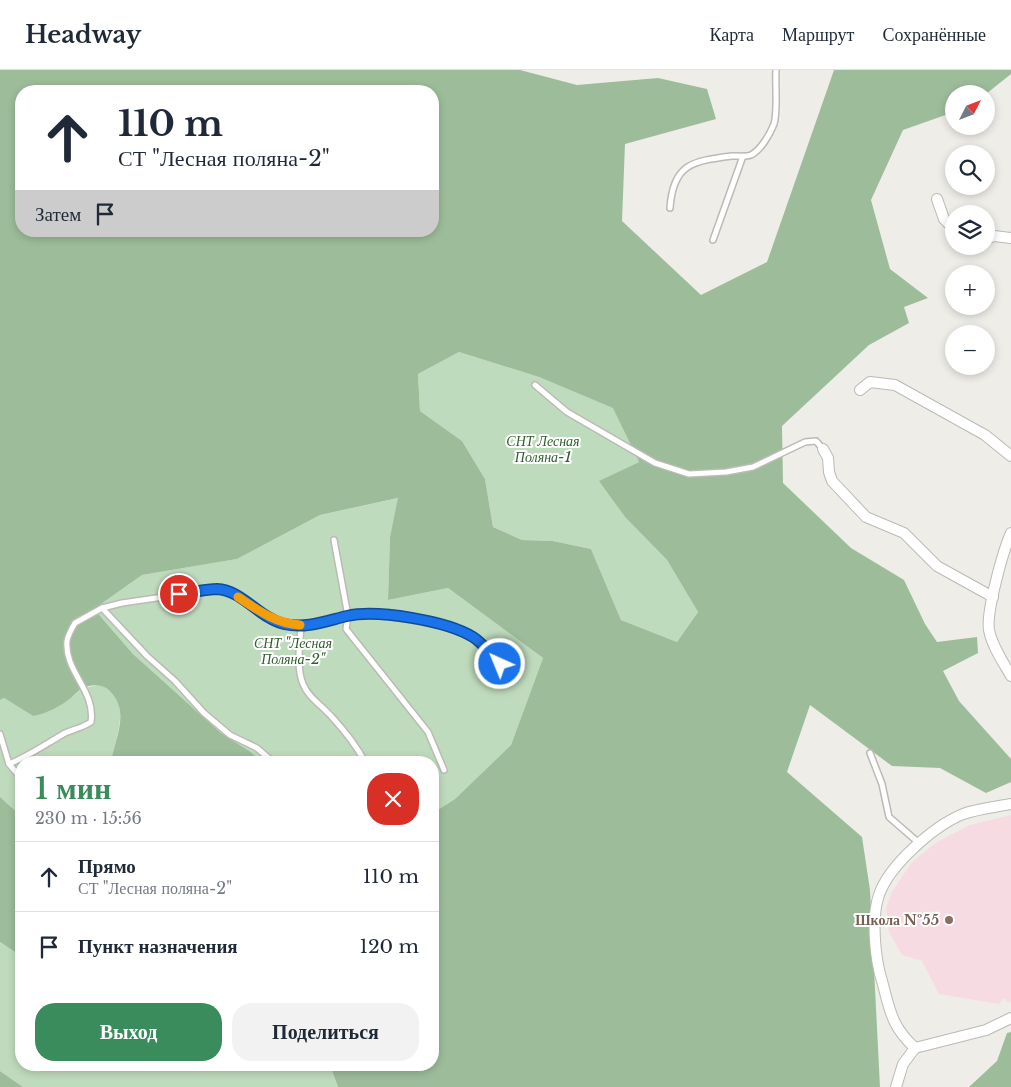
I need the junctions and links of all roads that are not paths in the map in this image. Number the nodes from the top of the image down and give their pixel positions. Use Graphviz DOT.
graph roads {
  1 [pos="776,70"];
  2 [pos="743,156"];
  3 [pos="937,199"];
  4 [pos="670,208"];
  5 [pos="945,220"];
  6 [pos="995,236"];
  7 [pos="1011,238"];
  8 [pos="713,240"];
  9 [pos="535,385"];
  10 [pos="860,390"];
  11 [pos="823,449"];
  12 [pos="1011,456"];
  13 [pos="1011,533"];
  14 [pos="334,540"];
  15 [pos="993,597"];
  16 [pos="102,608"];
  17 [pos="348,616"];
  18 [pos="301,626"];
  19 [pos="500,664"];
  20 [pos="1010,673"];
  21 [pos="0,734"];
  22 [pos="870,753"];
  23 [pos="29,756"];
  24 [pos="266,756"];
  25 [pos="362,756"];
  26 [pos="438,756"];
  27 [pos="439,758"];
  28 [pos="15,762"];
  29 [pos="9,764"];
  30 [pos="444,770"];
  31 [pos="15,771"];
  32 [pos="1011,804"];
  33 [pos="919,843"];
  34 [pos="1011,1018"];
  35 [pos="915,1048"];
  36 [pos="896,1087"];
  1 -- 2 [label="lane"];
  2 -- 4 [label="lane"];
  2 -- 8 [label="lane"];
  3 -- 5 [label="street"];
  6 -- 7 [label="street"];
  9 -- 11 [label="lane"];
  10 -- 12 [label="street"];
  11 -- 15 [label="street"];
  13 -- 15 [label="street"];
  14 -- 17 [label="lane"];
  15 -- 20 [label="street"];
  16 -- 18 [label="lane"];
  16 -- 23 [label="lane"];
  16 -- 24 [label="lane"];
  17 -- 18 [label="lane"];
  17 -- 19 [label="lane"];
  17 -- 26 [label="lane"];
  18 -- 25 [label="lane"];
  21 -- 29 [label="lane"];
  22 -- 33 [label="lane"];
  27 -- 30 [label="lane"];
  28 -- 29 [label="lane"];
  29 -- 31 [label="lane"];
  32 -- 33 [label="street"];
  33 -- 35 [label="street"];
  34 -- 35 [label="street"];
  35 -- 36 [label="street"];
}
